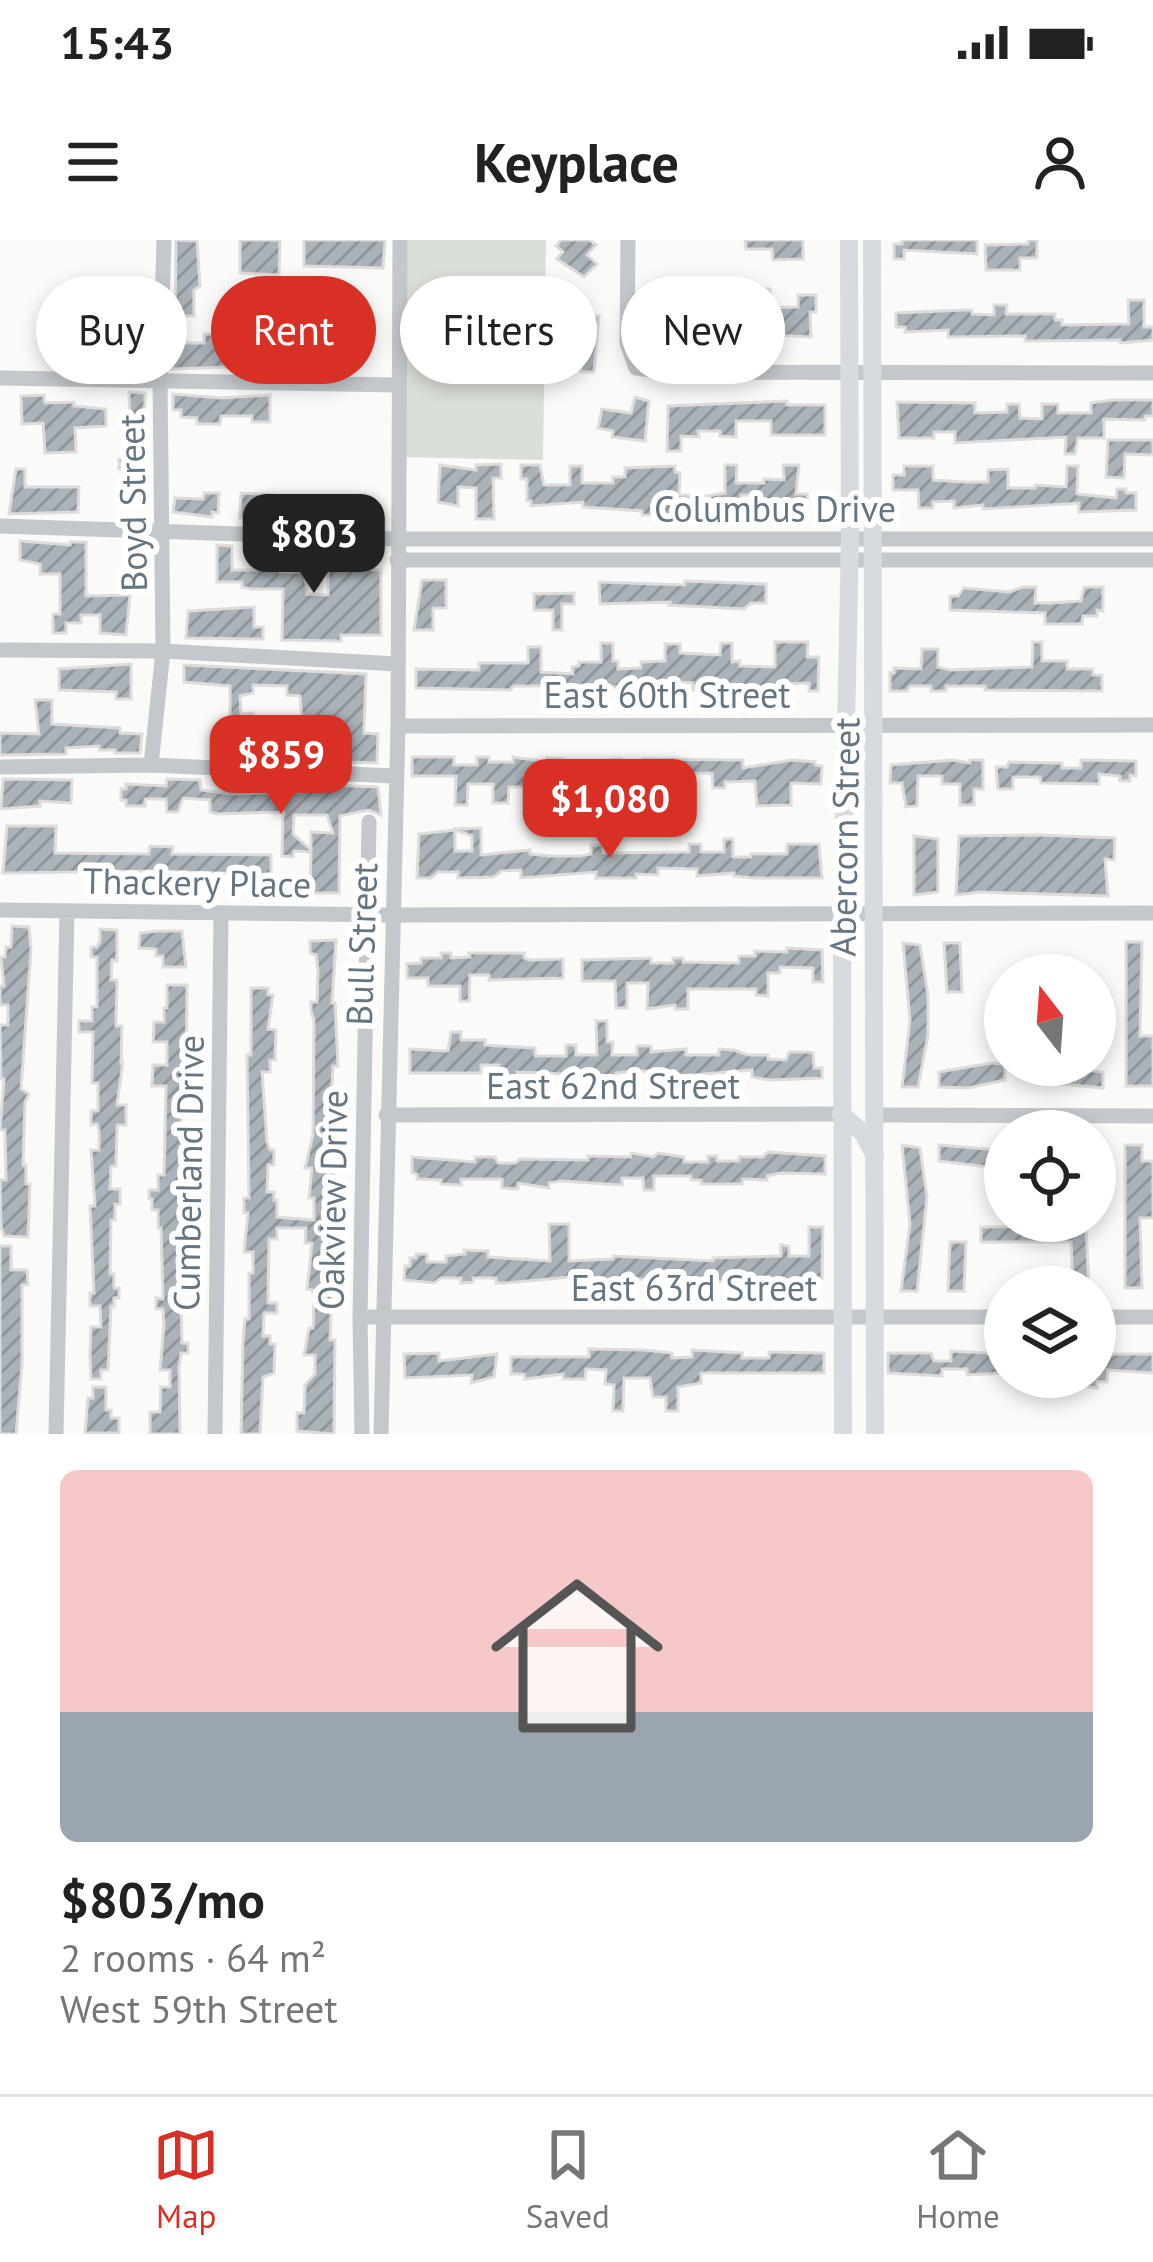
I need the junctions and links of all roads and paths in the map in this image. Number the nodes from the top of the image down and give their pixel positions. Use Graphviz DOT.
graph roads {
  1 [pos="164,240"];
  2 [pos="400,240"];
  3 [pos="628,240"];
  4 [pos="849,240"];
  5 [pos="872,240"];
  6 [pos="163,276"];
  7 [pos="847,372"];
  8 [pos="870,372"];
  9 [pos="1153,373"];
  10 [pos="0,378"];
  11 [pos="36,378"];
  12 [pos="187,381"];
  13 [pos="160,384"];
  14 [pos="397,385"];
  15 [pos="0,526"];
  16 [pos="162,530"];
  17 [pos="850,538"];
  18 [pos="874,538"];
  19 [pos="398,539"];
  20 [pos="1153,539"];
  21 [pos="398,560"];
  22 [pos="849,560"];
  23 [pos="875,560"];
  24 [pos="1153,560"];
  25 [pos="0,650"];
  26 [pos="163,651"];
  27 [pos="397,664"];
  28 [pos="845,723"];
  29 [pos="874,724"];
  30 [pos="1153,725"];
  31 [pos="398,726"];
  32 [pos="151,765"];
  33 [pos="0,766"];
  34 [pos="395,776"];
  35 [pos="369,822"];
  36 [pos="0,910"];
  37 [pos="68,911"];
  38 [pos="220,913"];
  39 [pos="1153,913"];
  40 [pos="366,914"];
  41 [pos="842,914"];
  42 [pos="393,915"];
  43 [pos="877,915"];
  44 [pos="842,1084"];
  45 [pos="841,1114"];
  46 [pos="386,1115"];
  47 [pos="877,1115"];
  48 [pos="1153,1115"];
  49 [pos="877,1161"];
  50 [pos="383,1316"];
  51 [pos="360,1317"];
  52 [pos="842,1317"];
  53 [pos="984,1317"];
  54 [pos="1116,1317"];
  55 [pos="1153,1317"];
  56 [pos="876,1318"];
  57 [pos="56,1434"];
  58 [pos="215,1434"];
  59 [pos="362,1434"];
  60 [pos="381,1434"];
  61 [pos="843,1434"];
  62 [pos="875,1434"];
  1 -- 6 [label="street, Boyd Street"];
  2 -- 14 [label="street, Bull Street"];
  3 -- 7 [label="street"];
  4 -- 7 [label="main road, Abercorn Street"];
  5 -- 8 [label="main road, Abercorn Street"];
  7 -- 8 [label="street"];
  7 -- 17 [label="main road, Abercorn Street"];
  8 -- 9 [label="street"];
  8 -- 18 [label="main road, Abercorn Street"];
  10 -- 11 [label="street"];
  12 -- 14 [label="street"];
  13 -- 16 [label="street, Boyd Street"];
  14 -- 19 [label="street, Bull Street"];
  15 -- 16 [label="street, Columbus Drive"];
  16 -- 19 [label="street, Columbus Drive"];
  16 -- 26 [label="street, Boyd Street"];
  17 -- 18 [label="street, Columbus Drive"];
  17 -- 19 [label="street, Columbus Drive"];
  17 -- 22 [label="main road, Abercorn Street"];
  18 -- 20 [label="street, Columbus Drive"];
  18 -- 23 [label="main road, Abercorn Street"];
  19 -- 21 [label="street, Bull Street"];
  21 -- 22 [label="street, Columbus Drive"];
  21 -- 27 [label="street, Bull Street"];
  22 -- 23 [label="street, Columbus Drive"];
  22 -- 28 [label="main road, Abercorn Street"];
  23 -- 24 [label="street, Columbus Drive"];
  23 -- 29 [label="main road, Abercorn Street"];
  25 -- 26 [label="street"];
  26 -- 27 [label="street"];
  26 -- 32 [label="street, Boyd Street"];
  27 -- 31 [label="street, Bull Street"];
  28 -- 29 [label="street, East 60th Street"];
  28 -- 31 [label="street, East 60th Street"];
  28 -- 41 [label="main road, Abercorn Street"];
  29 -- 30 [label="street, East 60th Street"];
  29 -- 43 [label="main road, Abercorn Street"];
  31 -- 34 [label="street, Bull Street"];
  32 -- 33 [label="street"];
  32 -- 34 [label="street"];
  34 -- 42 [label="street, Bull Street"];
  35 -- 40 [label="street, Oakview Drive"];
  36 -- 37 [label="street, Thackery Place"];
  37 -- 38 [label="street, Thackery Place"];
  37 -- 57 [label="street"];
  38 -- 40 [label="street, Thackery Place"];
  38 -- 58 [label="street, Cumberland Drive"];
  39 -- 43 [label="street, Thackery Place"];
  40 -- 42 [label="street, Thackery Place"];
  40 -- 51 [label="street, Oakview Drive"];
  41 -- 42 [label="street, Thackery Place"];
  41 -- 43 [label="street, Thackery Place"];
  41 -- 44 [label="main road, Abercorn Street"];
  42 -- 46 [label="street, Bull Street"];
  43 -- 47 [label="main road, Abercorn Street"];
  44 -- 45 [label="main road, Abercorn Street"];
  44 -- 47 [label="main road"];
  45 -- 46 [label="street, East 62nd Street"];
  45 -- 49 [label="main road"];
  45 -- 52 [label="main road, Abercorn Street"];
  46 -- 50 [label="street, Bull Street"];
  47 -- 48 [label="street"];
  47 -- 49 [label="main road, Abercorn Street"];
  49 -- 56 [label="main road, Abercorn Street"];
  50 -- 51 [label="street, East 63rd Street"];
  50 -- 52 [label="street, East 63rd Street"];
  50 -- 60 [label="street, Bull Street"];
  51 -- 59 [label="street, Oakview Drive"];
  52 -- 56 [label="street, East 63rd Street"];
  52 -- 61 [label="main road, Abercorn Street"];
  53 -- 56 [label="street, East 63rd Street"];
  54 -- 55 [label="street"];
  56 -- 62 [label="main road, Abercorn Street"];
}
